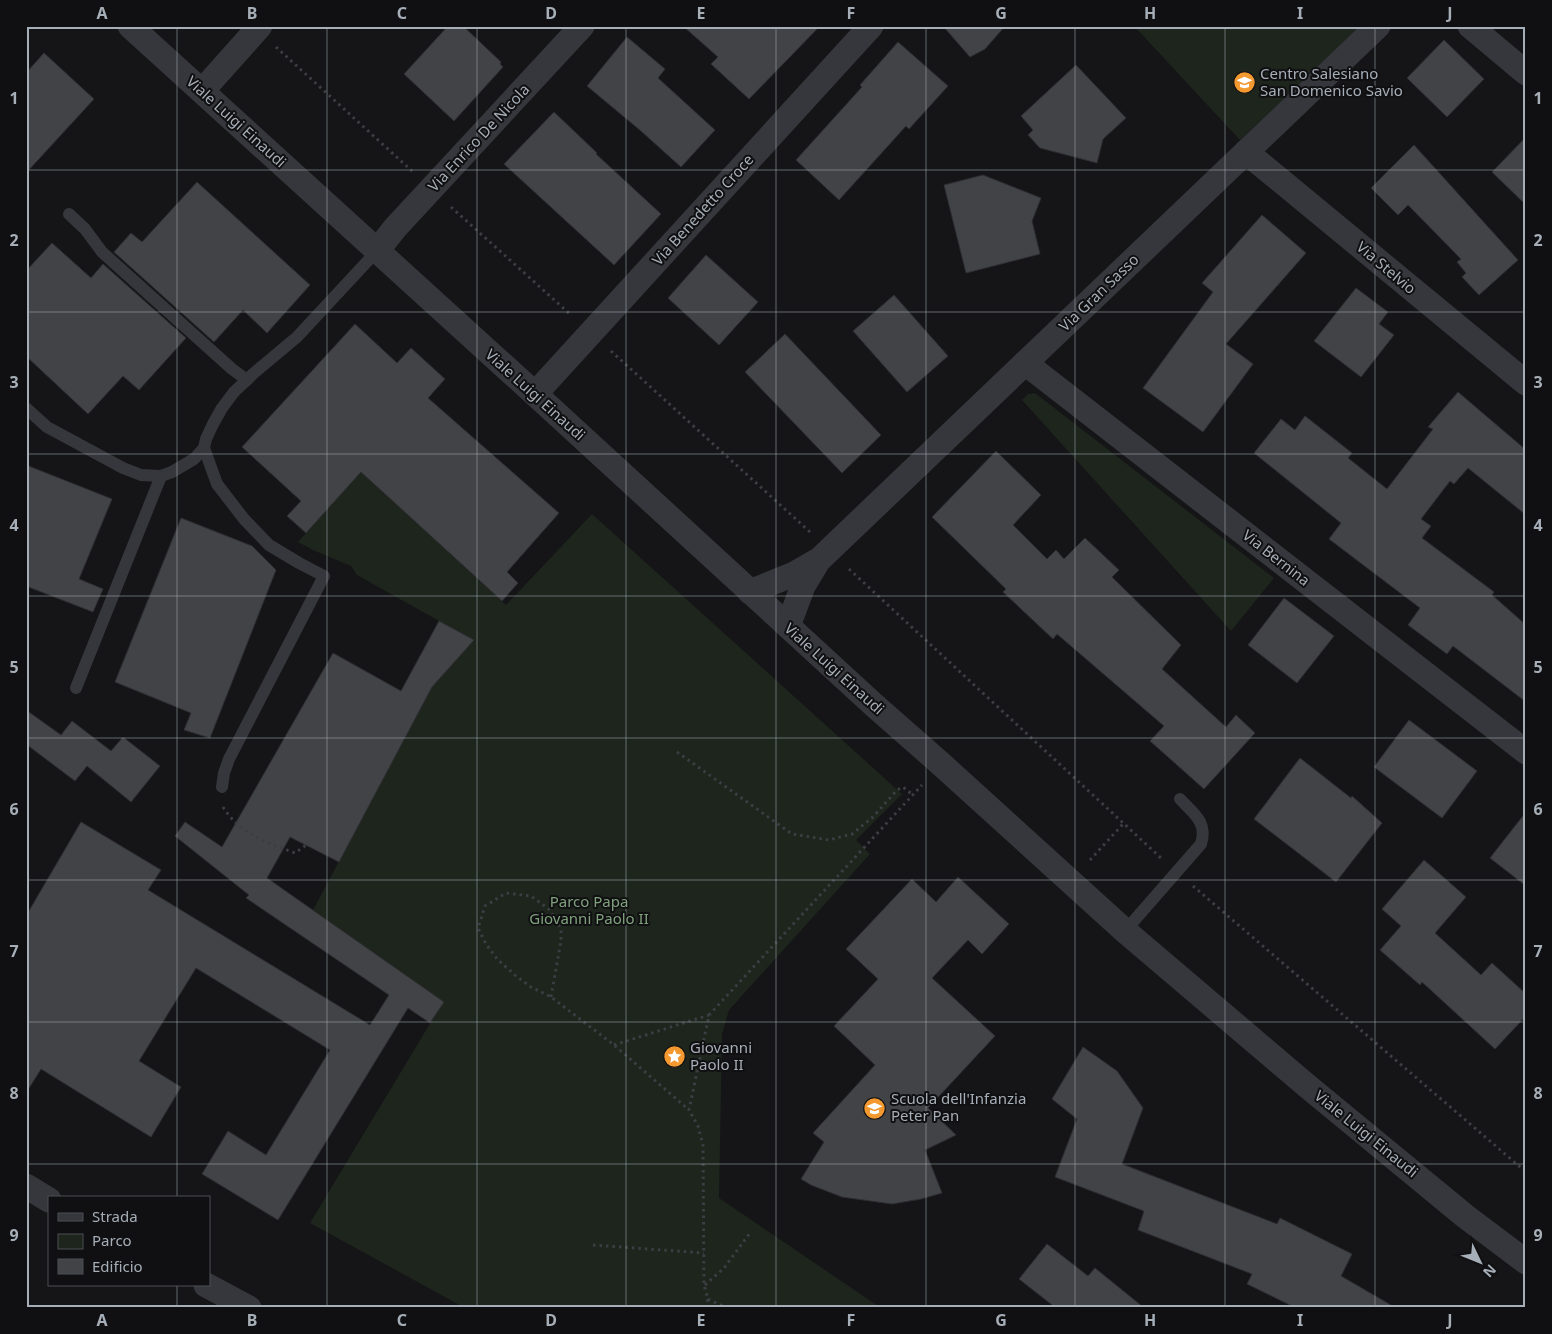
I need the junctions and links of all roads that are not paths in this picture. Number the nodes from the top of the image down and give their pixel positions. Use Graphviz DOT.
graph roads {
  1 [pos="130,26"];
  2 [pos="260,26"];
  3 [pos="582,26"];
  4 [pos="872,26"];
  5 [pos="1378,26"];
  6 [pos="1470,26"];
  7 [pos="1526,73"];
  8 [pos="202,92"];
  9 [pos="1246,152"];
  10 [pos="69,214"];
  11 [pos="377,251"];
  12 [pos="1025,363"];
  13 [pos="247,380"];
  14 [pos="1526,384"];
  15 [pos="535,394"];
  16 [pos="26,408"];
  17 [pos="204,448"];
  18 [pos="161,476"];
  19 [pos="820,559"];
  20 [pos="750,592"];
  21 [pos="788,626"];
  22 [pos="76,688"];
  23 [pos="1526,752"];
  24 [pos="222,787"];
  25 [pos="1180,799"];
  26 [pos="1128,928"];
  27 [pos="26,1186"];
  28 [pos="48,1199"];
  29 [pos="1526,1262"];
  30 [pos="208,1286"];
  31 [pos="249,1308"];
  1 -- 8 [label="street, Viale Luigi Einaudi"];
  2 -- 8 [label="street"];
  3 -- 11 [label="street, Via Enrico De Nicola"];
  4 -- 15 [label="street, Via Benedetto Croce"];
  5 -- 9 [label="street, Via Gran Sasso"];
  6 -- 7 [label="street"];
  8 -- 11 [label="street, Viale Luigi Einaudi"];
  9 -- 12 [label="street, Via Gran Sasso"];
  9 -- 14 [label="street, Via Stelvio"];
  10 -- 13 [label="lane"];
  11 -- 13 [label="lane"];
  11 -- 15 [label="street, Viale Luigi Einaudi"];
  12 -- 19 [label="street, Via Gran Sasso"];
  12 -- 23 [label="street, Via Bernina"];
  13 -- 17 [label="lane"];
  15 -- 20 [label="street, Viale Luigi Einaudi"];
  16 -- 18 [label="lane"];
  17 -- 18 [label="lane"];
  17 -- 24 [label="lane"];
  18 -- 22 [label="lane"];
  19 -- 20 [label="street, Via Gran Sasso"];
  19 -- 21 [label="street, Via Gran Sasso"];
  20 -- 21 [label="street, Viale Luigi Einaudi"];
  21 -- 26 [label="street, Viale Luigi Einaudi"];
  25 -- 26 [label="lane"];
  26 -- 29 [label="street, Viale Luigi Einaudi"];
  27 -- 28 [label="street"];
  30 -- 31 [label="street"];
}
